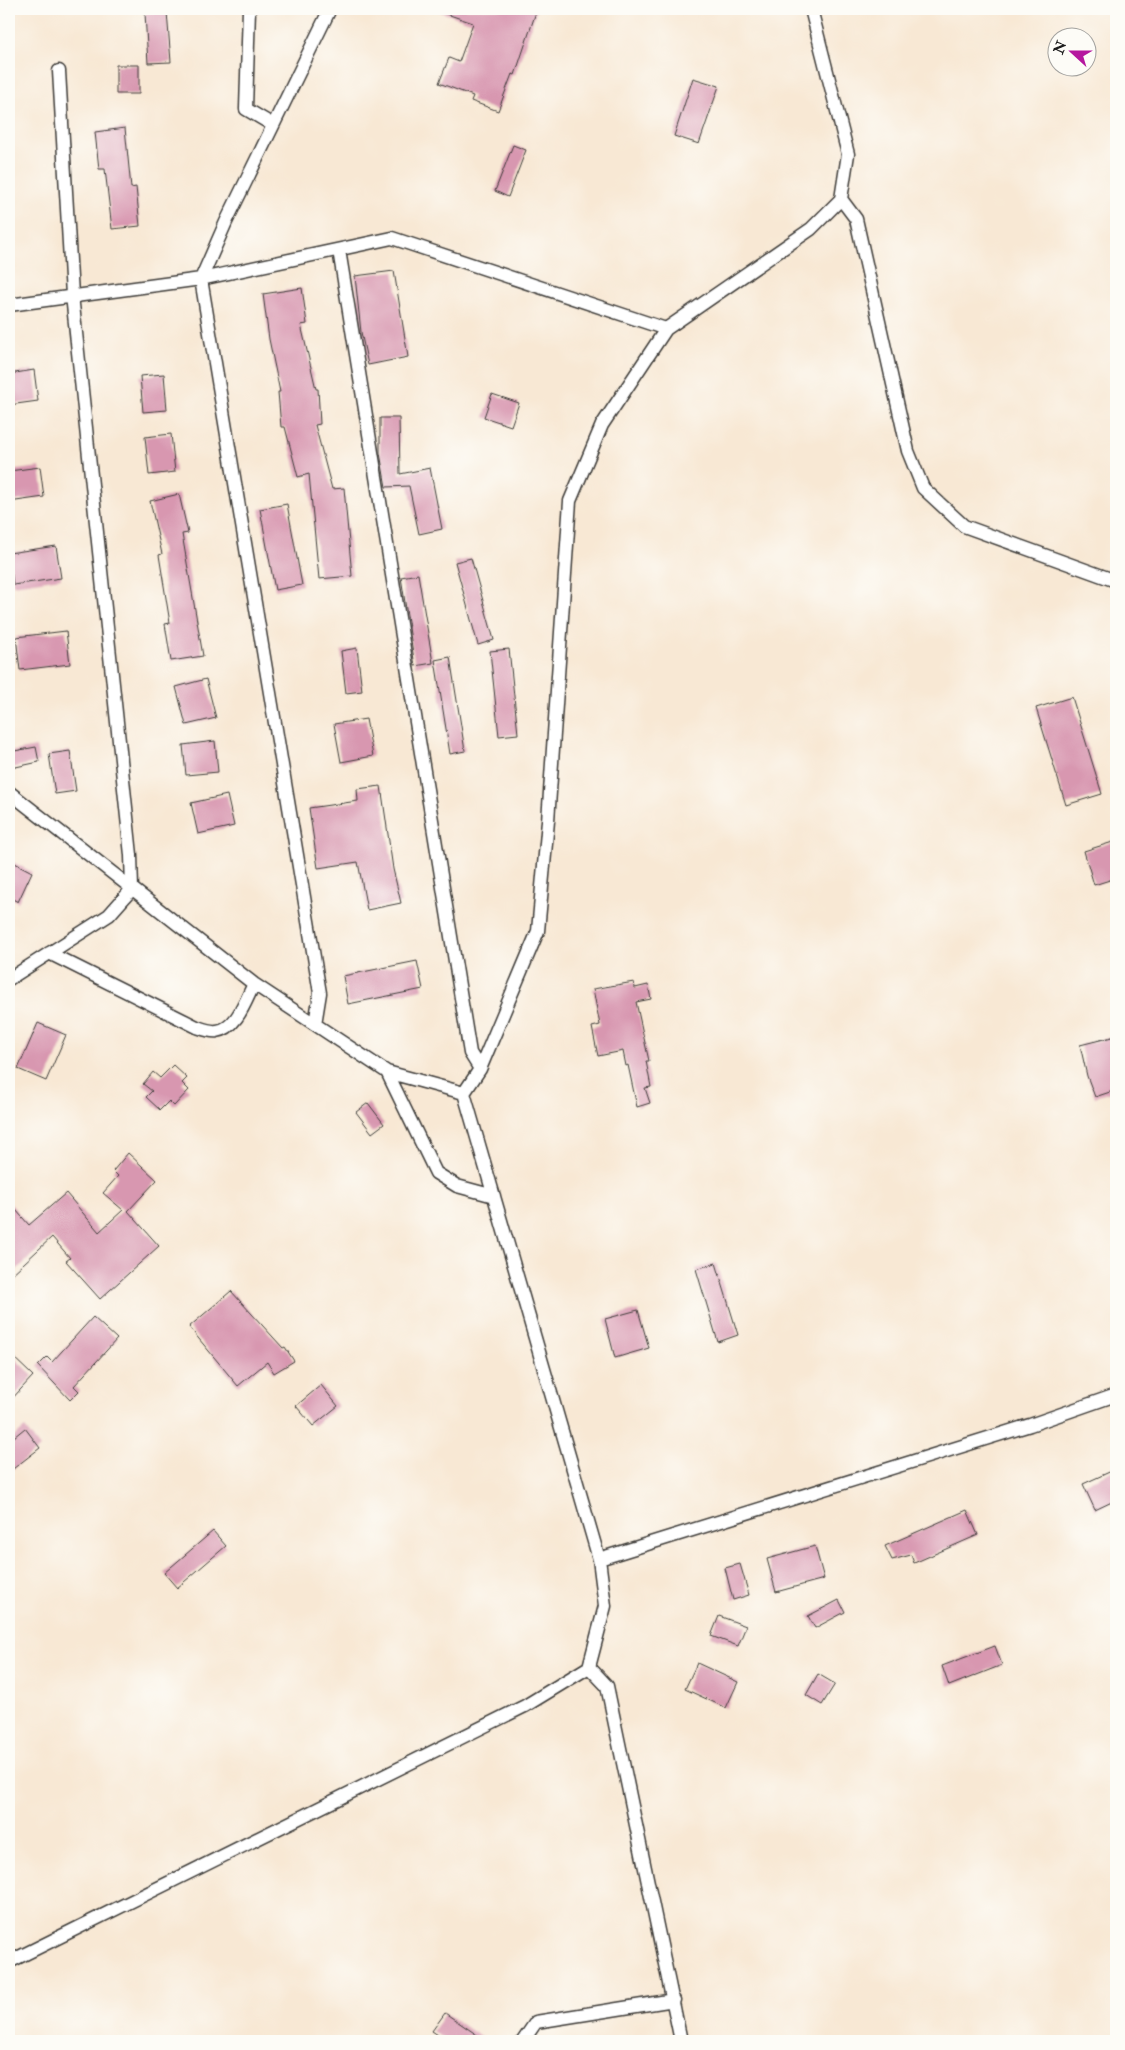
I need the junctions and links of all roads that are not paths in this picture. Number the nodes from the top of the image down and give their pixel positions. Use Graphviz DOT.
graph roads {
  1 [pos="249,9"];
  2 [pos="330,9"];
  3 [pos="811,9"];
  4 [pos="58,71"];
  5 [pos="273,126"];
  6 [pos="841,199"];
  7 [pos="338,250"];
  8 [pos="201,279"];
  9 [pos="72,295"];
  10 [pos="9,305"];
  11 [pos="666,329"];
  12 [pos="1116,581"];
  13 [pos="11,798"];
  14 [pos="132,889"];
  15 [pos="49,953"];
  16 [pos="9,979"];
  17 [pos="254,984"];
  18 [pos="315,1024"];
  19 [pos="480,1069"];
  20 [pos="387,1072"];
  21 [pos="464,1093"];
  22 [pos="494,1196"];
  23 [pos="1116,1395"];
  24 [pos="599,1559"];
  25 [pos="588,1667"];
  26 [pos="9,1962"];
  27 [pos="674,2000"];
  28 [pos="523,2041"];
  29 [pos="682,2041"];
  1 -- 5 [label="street"];
  2 -- 5 [label="street"];
  3 -- 6 [label="street"];
  4 -- 9 [label="street"];
  5 -- 8 [label="street"];
  6 -- 11 [label="street"];
  6 -- 12 [label="street"];
  7 -- 8 [label="street"];
  7 -- 11 [label="street"];
  7 -- 19 [label="street"];
  8 -- 9 [label="street"];
  8 -- 18 [label="street"];
  9 -- 10 [label="street"];
  9 -- 14 [label="street"];
  11 -- 19 [label="street"];
  13 -- 14 [label="street"];
  14 -- 15 [label="street"];
  14 -- 17 [label="street"];
  15 -- 16 [label="street"];
  15 -- 17 [label="street"];
  17 -- 18 [label="street"];
  18 -- 20 [label="street"];
  19 -- 21 [label="street"];
  20 -- 21 [label="street"];
  20 -- 22 [label="street"];
  21 -- 22 [label="street"];
  22 -- 24 [label="street"];
  23 -- 24 [label="street"];
  24 -- 25 [label="street"];
  25 -- 26 [label="street"];
  25 -- 27 [label="street"];
  27 -- 28 [label="street"];
  27 -- 29 [label="street"];
}
